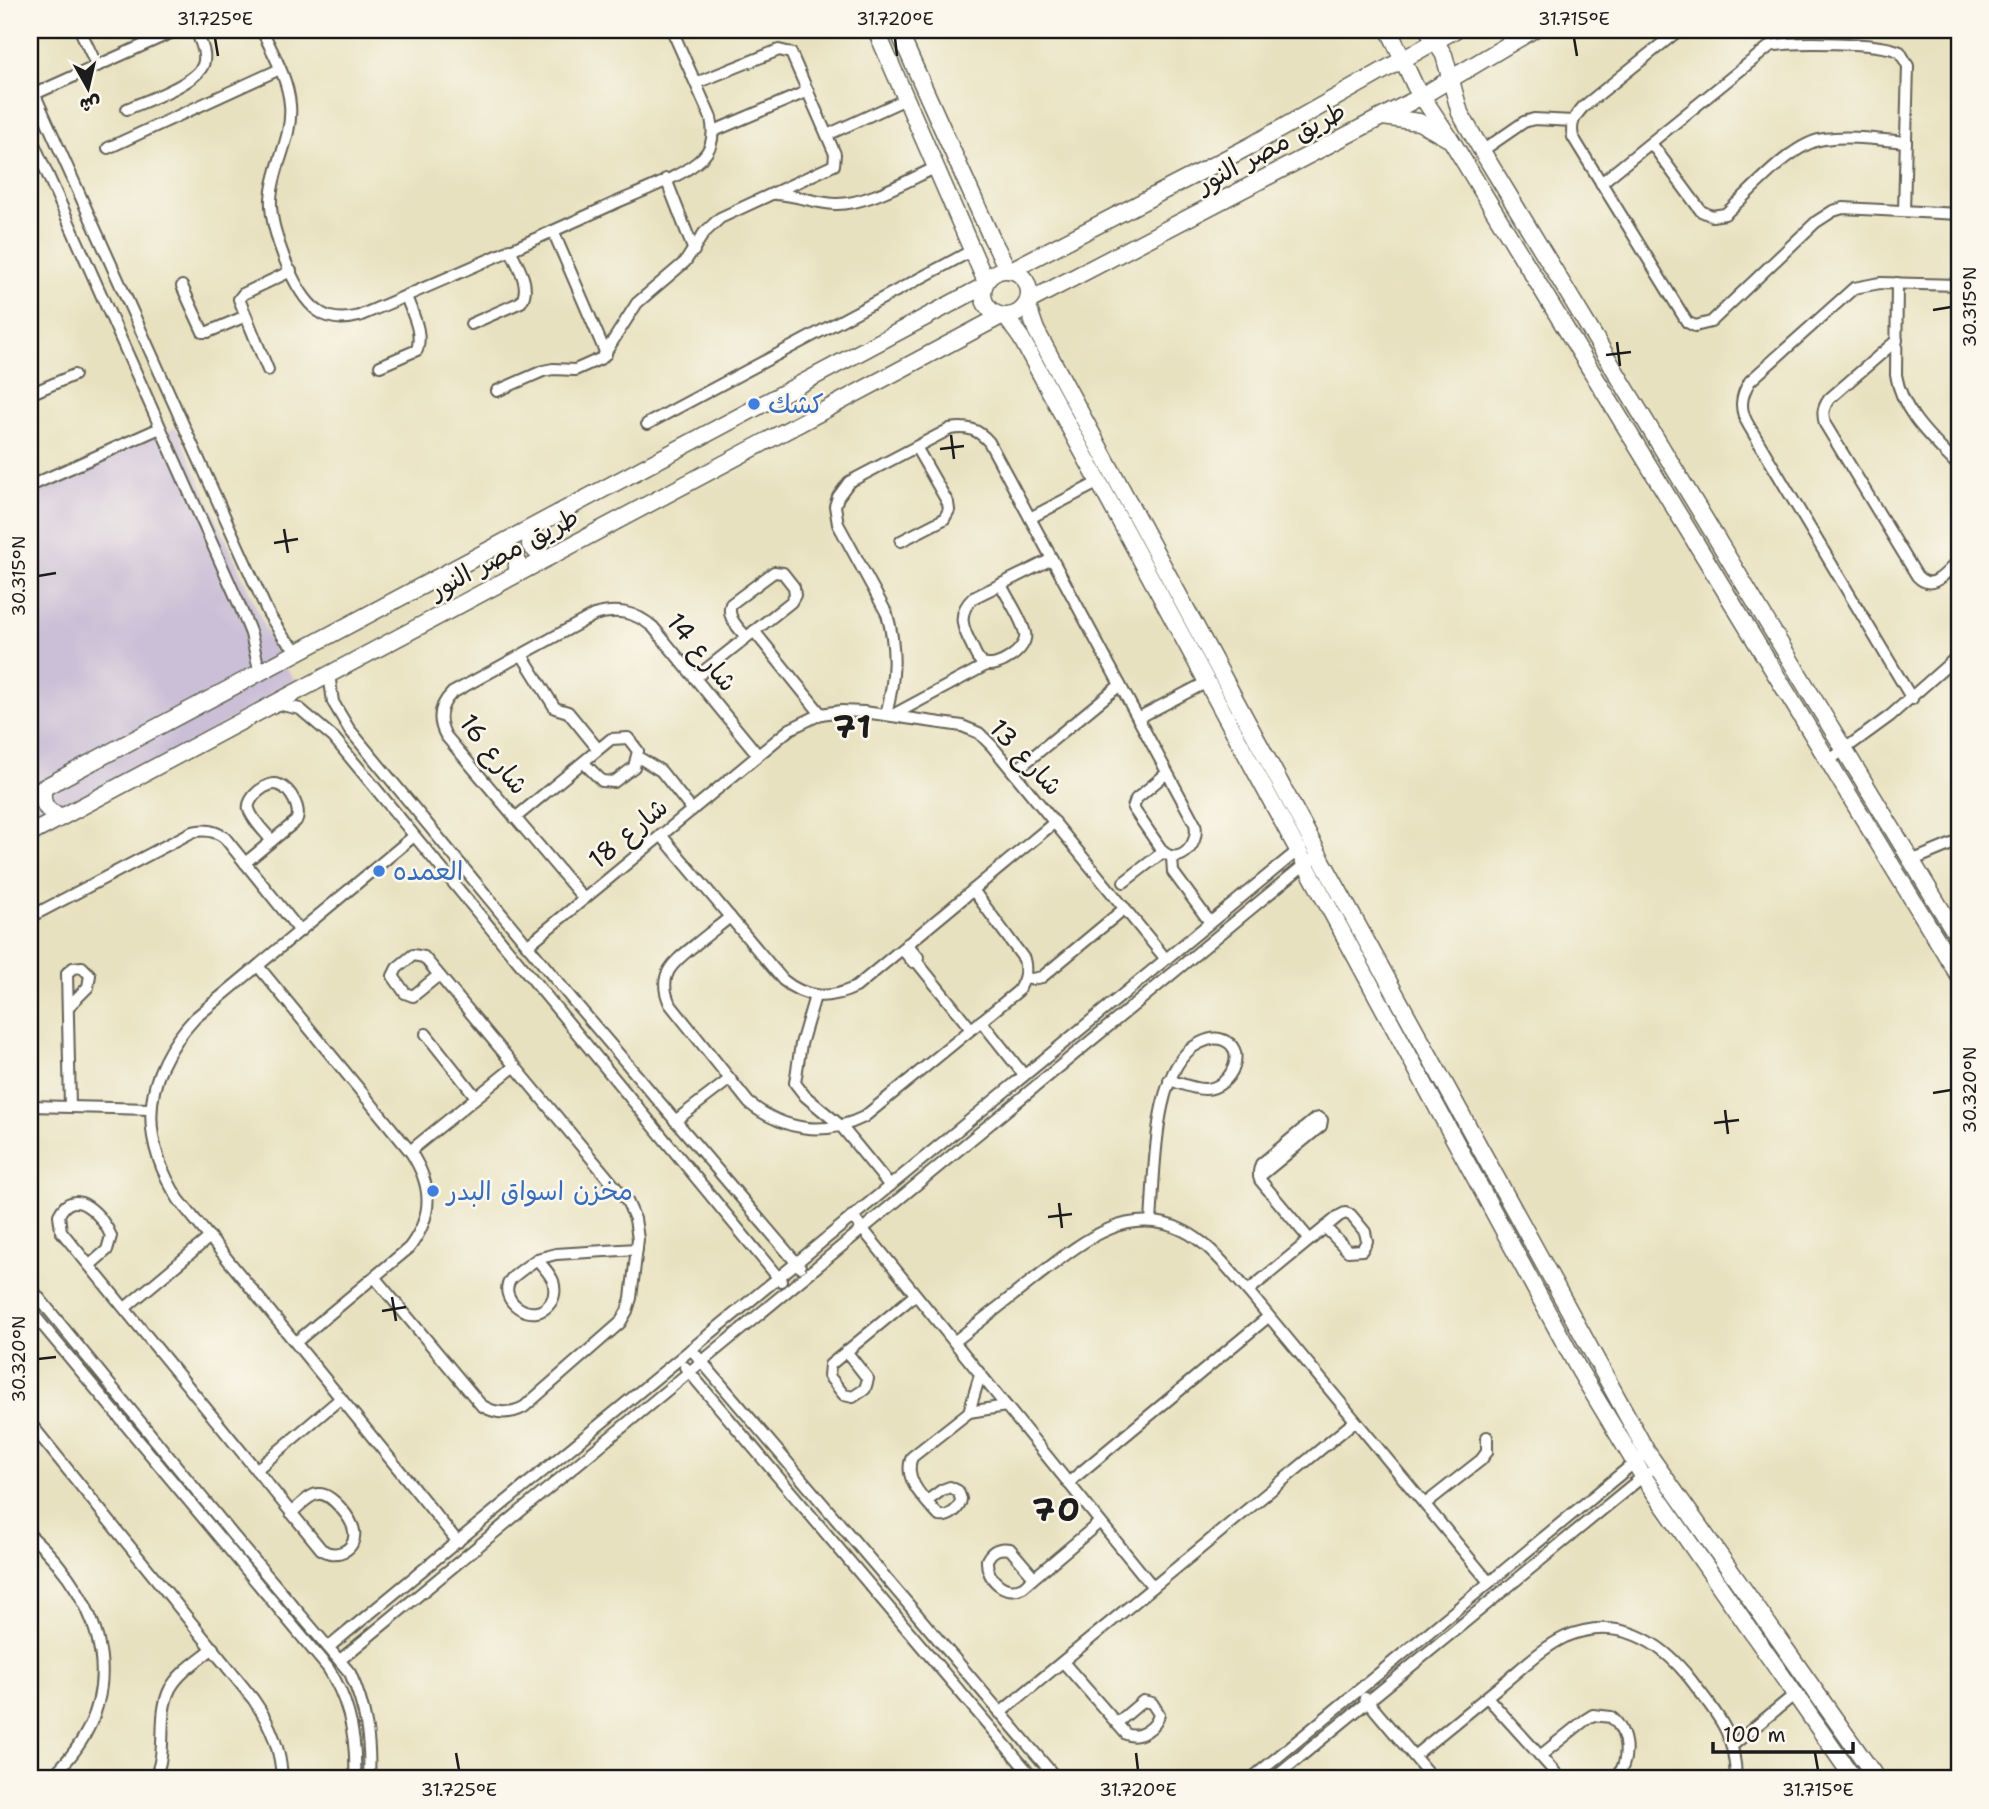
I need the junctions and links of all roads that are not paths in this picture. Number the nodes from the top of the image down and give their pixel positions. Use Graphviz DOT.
graph roads {
  1 [pos="80,30"];
  2 [pos="177,30"];
  3 [pos="195,30"];
  4 [pos="262,30"];
  5 [pos="672,30"];
  6 [pos="876,30"];
  7 [pos="898,30"];
  8 [pos="1389,30"];
  9 [pos="1455,30"];
  10 [pos="1533,30"];
  11 [pos="1679,30"];
  12 [pos="1432,35"];
  13 [pos="1403,60"];
  14 [pos="97,66"];
  15 [pos="280,69"];
  16 [pos="1450,80"];
  17 [pos="696,83"];
  18 [pos="31,91"];
  19 [pos="808,91"];
  20 [pos="1422,96"];
  21 [pos="906,99"];
  22 [pos="127,109"];
  23 [pos="1381,117"];
  24 [pos="1573,121"];
  25 [pos="714,131"];
  26 [pos="30,135"];
  27 [pos="827,135"];
  28 [pos="1451,140"];
  29 [pos="1906,142"];
  30 [pos="1651,143"];
  31 [pos="108,148"];
  32 [pos="1482,151"];
  33 [pos="937,167"];
  34 [pos="666,180"];
  35 [pos="1601,183"];
  36 [pos="774,194"];
  37 [pos="86,209"];
  38 [pos="1904,211"];
  39 [pos="1959,214"];
  40 [pos="70,221"];
  41 [pos="553,231"];
  42 [pos="102,241"];
  43 [pos="82,249"];
  44 [pos="510,249"];
  45 [pos="694,251"];
  46 [pos="999,251"];
  47 [pos="976,256"];
  48 [pos="1009,270"];
  49 [pos="291,271"];
  50 [pos="1898,283"];
  51 [pos="985,284"];
  52 [pos="1959,285"];
  53 [pos="182,286"];
  54 [pos="405,296"];
  55 [pos="1028,303"];
  56 [pos="246,316"];
  57 [pos="1003,316"];
  58 [pos="471,324"];
  59 [pos="1036,330"];
  60 [pos="1021,338"];
  61 [pos="1897,340"];
  62 [pos="606,354"];
  63 [pos="380,366"];
  64 [pos="268,370"];
  65 [pos="74,375"];
  66 [pos="497,391"];
  67 [pos="30,394"];
  68 [pos="647,424"];
  69 [pos="160,428"];
  70 [pos="916,447"];
  71 [pos="1959,467"];
  72 [pos="1099,482"];
  73 [pos="30,486"];
  74 [pos="1030,518"];
  75 [pos="531,529"];
  76 [pos="901,541"];
  77 [pos="498,547"];
  78 [pos="549,557"];
  79 [pos="1052,559"];
  80 [pos="1959,560"];
  81 [pos="517,574"];
  82 [pos="1001,584"];
  83 [pos="268,613"];
  84 [pos="594,615"];
  85 [pos="246,622"];
  86 [pos="750,634"];
  87 [pos="300,652"];
  88 [pos="1959,654"];
  89 [pos="522,655"];
  90 [pos="986,665"];
  91 [pos="260,674"];
  92 [pos="329,674"];
  93 [pos="695,678"];
  94 [pos="1207,682"];
  95 [pos="1120,685"];
  96 [pos="1912,698"];
  97 [pos="274,704"];
  98 [pos="821,714"];
  99 [pos="889,715"];
  100 [pos="1138,718"];
  101 [pos="1828,723"];
  102 [pos="1811,733"];
  103 [pos="598,749"];
  104 [pos="1844,750"];
  105 [pos="758,755"];
  106 [pos="638,757"];
  107 [pos="583,762"];
  108 [pos="1827,762"];
  109 [pos="1014,772"];
  110 [pos="1167,773"];
  111 [pos="37,791"];
  112 [pos="692,810"];
  113 [pos="63,816"];
  114 [pos="515,818"];
  115 [pos="1055,822"];
  116 [pos="30,834"];
  117 [pos="661,835"];
  118 [pos="414,836"];
  119 [pos="272,841"];
  120 [pos="1959,841"];
  121 [pos="1308,851"];
  122 [pos="1167,854"];
  123 [pos="1911,860"];
  124 [pos="245,863"];
  125 [pos="481,890"];
  126 [pos="972,890"];
  127 [pos="1112,892"];
  128 [pos="583,900"];
  129 [pos="467,902"];
  130 [pos="1125,908"];
  131 [pos="30,917"];
  132 [pos="730,917"];
  133 [pos="1209,921"];
  134 [pos="300,931"];
  135 [pos="1959,939"];
  136 [pos="527,946"];
  137 [pos="905,947"];
  138 [pos="1166,958"];
  139 [pos="258,966"];
  140 [pos="439,975"];
  141 [pos="1959,976"];
  142 [pos="1025,978"];
  143 [pos="815,996"];
  144 [pos="571,998"];
  145 [pos="68,1007"];
  146 [pos="558,1010"];
  147 [pos="981,1021"];
  148 [pos="971,1029"];
  149 [pos="426,1034"];
  150 [pos="515,1066"];
  151 [pos="1024,1074"];
  152 [pos="730,1079"];
  153 [pos="1169,1080"];
  154 [pos="477,1097"];
  155 [pos="30,1106"];
  156 [pos="70,1107"];
  157 [pos="151,1109"];
  158 [pos="675,1121"];
  159 [pos="841,1126"];
  160 [pos="410,1151"];
  161 [pos="1259,1177"];
  162 [pos="890,1186"];
  163 [pos="852,1216"];
  164 [pos="1151,1221"];
  165 [pos="1325,1227"];
  166 [pos="862,1229"];
  167 [pos="210,1237"];
  168 [pos="1310,1240"];
  169 [pos="637,1249"];
  170 [pos="537,1259"];
  171 [pos="796,1263"];
  172 [pos="90,1265"];
  173 [pos="806,1275"];
  174 [pos="778,1277"];
  175 [pos="375,1278"];
  176 [pos="30,1287"];
  177 [pos="788,1290"];
  178 [pos="1248,1291"];
  179 [pos="915,1295"];
  180 [pos="125,1308"];
  181 [pos="30,1310"];
  182 [pos="1268,1317"];
  183 [pos="296,1342"];
  184 [pos="954,1342"];
  185 [pos="691,1349"];
  186 [pos="846,1350"];
  187 [pos="679,1359"];
  188 [pos="701,1361"];
  189 [pos="689,1371"];
  190 [pos="980,1375"];
  191 [pos="341,1398"];
  192 [pos="1006,1406"];
  193 [pos="969,1412"];
  194 [pos="1356,1421"];
  195 [pos="30,1423"];
  196 [pos="1487,1437"];
  197 [pos="1651,1459"];
  198 [pos="256,1470"];
  199 [pos="1638,1470"];
  200 [pos="1068,1483"];
  201 [pos="927,1501"];
  202 [pos="1425,1504"];
  203 [pos="291,1513"];
  204 [pos="1100,1522"];
  205 [pos="30,1535"];
  206 [pos="458,1542"];
  207 [pos="265,1572"];
  208 [pos="1034,1577"];
  209 [pos="254,1581"];
  210 [pos="1489,1582"];
  211 [pos="1153,1587"];
  212 [pos="330,1647"];
  213 [pos="213,1648"];
  214 [pos="340,1660"];
  215 [pos="956,1661"];
  216 [pos="1063,1662"];
  217 [pos="943,1671"];
  218 [pos="1359,1690"];
  219 [pos="1794,1695"];
  220 [pos="1487,1697"];
  221 [pos="1368,1702"];
  222 [pos="1132,1710"];
  223 [pos="1000,1713"];
  224 [pos="1116,1723"];
  225 [pos="1147,1730"];
  226 [pos="1733,1745"];
  227 [pos="1414,1756"];
  228 [pos="1540,1756"];
  229 [pos="1051,1777"];
  230 [pos="49,1779"];
  231 [pos="154,1779"];
  232 [pos="282,1779"];
  233 [pos="355,1779"];
  234 [pos="369,1779"];
  235 [pos="1034,1779"];
  236 [pos="1251,1779"];
  237 [pos="1273,1779"];
  238 [pos="1433,1779"];
  239 [pos="1561,1779"];
  240 [pos="1614,1779"];
  241 [pos="1736,1779"];
  242 [pos="1854,1779"];
  243 [pos="1877,1779"];
  1 -- 14 [label="street"];
  2 -- 14 [label="street"];
  3 -- 22 [label="street"];
  4 -- 15 [label="street"];
  5 -- 17 [label="street"];
  6 -- 21 [label="street"];
  7 -- 46 [label="street"];
  8 -- 13 [label="street"];
  9 -- 12 [label="street, طريق مصر النور"];
  10 -- 16 [label="street, طريق مصر النور"];
  11 -- 24 [label="street"];
  12 -- 13 [label="street, طريق مصر النور"];
  12 -- 16 [label="street"];
  13 -- 20 [label="street"];
  13 -- 48 [label="street, طريق مصر النور"];
  14 -- 18 [label="street"];
  15 -- 31 [label="street"];
  15 -- 49 [label="street"];
  16 -- 20 [label="street, طريق مصر النور"];
  16 -- 32 [label="street"];
  17 -- 19 [label="street"];
  17 -- 25 [label="street"];
  18 -- 37 [label="street"];
  19 -- 25 [label="street"];
  19 -- 27 [label="street"];
  20 -- 23 [label="street, طريق مصر النور"];
  20 -- 28 [label="street"];
  21 -- 27 [label="street"];
  21 -- 33 [label="street"];
  23 -- 28 [label="street"];
  23 -- 55 [label="street, طريق مصر النور"];
  24 -- 32 [label="street"];
  24 -- 35 [label="street"];
  25 -- 34 [label="street"];
  26 -- 40 [label="street"];
  27 -- 36 [label="street"];
  28 -- 102 [label="street"];
  29 -- 30 [label="street"];
  29 -- 30 [label="street"];
  29 -- 38 [label="street"];
  30 -- 35 [label="street"];
  32 -- 101 [label="street"];
  33 -- 36 [label="street"];
  33 -- 47 [label="street"];
  34 -- 41 [label="street"];
  34 -- 45 [label="street"];
  35 -- 38 [label="street"];
  36 -- 45 [label="street"];
  37 -- 40 [label="street"];
  37 -- 42 [label="street"];
  38 -- 39 [label="street"];
  40 -- 43 [label="street"];
  41 -- 44 [label="street"];
  41 -- 62 [label="street"];
  42 -- 43 [label="street"];
  42 -- 83 [label="street"];
  43 -- 69 [label="street"];
  44 -- 54 [label="street"];
  44 -- 58 [label="street"];
  45 -- 62 [label="street"];
  46 -- 47 [label="street"];
  46 -- 48 [label="street"];
  47 -- 51 [label="street"];
  47 -- 68 [label="street"];
  48 -- 51 [label="street"];
  48 -- 55 [label="street"];
  49 -- 54 [label="street"];
  49 -- 56 [label="street"];
  50 -- 52 [label="street"];
  50 -- 61 [label="street"];
  50 -- 96 [label="street"];
  51 -- 57 [label="street"];
  51 -- 75 [label="street, طريق مصر النور"];
  53 -- 56 [label="street"];
  54 -- 63 [label="street"];
  55 -- 57 [label="street"];
  55 -- 59 [label="street"];
  56 -- 64 [label="street"];
  57 -- 60 [label="street"];
  57 -- 78 [label="street, طريق مصر النور"];
  59 -- 60 [label="street"];
  59 -- 121 [label="street"];
  60 -- 72 [label="street"];
  61 -- 71 [label="street"];
  61 -- 80 [label="street"];
  62 -- 66 [label="street"];
  65 -- 67 [label="street"];
  69 -- 73 [label="street"];
  69 -- 85 [label="street"];
  70 -- 74 [label="street"];
  70 -- 76 [label="street"];
  70 -- 99 [label="street"];
  72 -- 74 [label="street"];
  72 -- 94 [label="street"];
  74 -- 79 [label="street"];
  75 -- 77 [label="street, طريق مصر النور"];
  75 -- 78 [label="street"];
  77 -- 81 [label="street"];
  77 -- 87 [label="street, طريق مصر النور"];
  78 -- 81 [label="street, طريق مصر النور"];
  79 -- 82 [label="street"];
  79 -- 95 [label="street"];
  81 -- 92 [label="street, طريق مصر النور"];
  82 -- 90 [label="street"];
  82 -- 90 [label="street"];
  83 -- 85 [label="street"];
  83 -- 87 [label="street"];
  84 -- 89 [label="street, شارع 16"];
  84 -- 93 [label="street, شارع 14"];
  85 -- 91 [label="street"];
  86 -- 86 [label="street"];
  86 -- 93 [label="street"];
  86 -- 98 [label="street"];
  87 -- 91 [label="street, طريق مصر النور"];
  88 -- 96 [label="street"];
  89 -- 103 [label="street"];
  89 -- 114 [label="street, شارع 16"];
  90 -- 99 [label="street"];
  91 -- 111 [label="street, طريق مصر النور"];
  92 -- 97 [label="street, طريق مصر النور"];
  92 -- 125 [label="street"];
  93 -- 105 [label="street, شارع 14"];
  94 -- 100 [label="street"];
  94 -- 121 [label="street"];
  95 -- 100 [label="street"];
  95 -- 109 [label="street"];
  96 -- 104 [label="street"];
  97 -- 113 [label="street, طريق مصر النور"];
  97 -- 118 [label="street"];
  98 -- 99 [label="street, شارع 13"];
  98 -- 105 [label="street, شارع 13"];
  99 -- 109 [label="street, شارع 13"];
  100 -- 110 [label="street"];
  101 -- 102 [label="street"];
  101 -- 104 [label="street"];
  102 -- 108 [label="street"];
  103 -- 106 [label="street"];
  103 -- 107 [label="street"];
  104 -- 108 [label="street"];
  104 -- 123 [label="street"];
  105 -- 112 [label="street, شارع 18"];
  106 -- 107 [label="street"];
  106 -- 112 [label="street"];
  107 -- 114 [label="street"];
  108 -- 141 [label="street"];
  109 -- 115 [label="street, شارع 13"];
  110 -- 122 [label="street"];
  110 -- 122 [label="street"];
  111 -- 113 [label="street"];
  112 -- 117 [label="street, شارع 18"];
  113 -- 116 [label="street, طريق مصر النور"];
  114 -- 128 [label="street, شارع 16"];
  115 -- 126 [label="street"];
  115 -- 127 [label="street, شارع 13"];
  117 -- 128 [label="street, شارع 18"];
  117 -- 132 [label="street"];
  118 -- 129 [label="street"];
  118 -- 134 [label="street"];
  119 -- 119 [label="street"];
  119 -- 124 [label="street"];
  120 -- 123 [label="street"];
  121 -- 133 [label="street"];
  121 -- 166 [label="street"];
  121 -- 197 [label="street"];
  121 -- 199 [label="street"];
  122 -- 127 [label="street"];
  122 -- 133 [label="street"];
  123 -- 135 [label="street"];
  124 -- 131 [label="street"];
  124 -- 134 [label="street"];
  125 -- 129 [label="street"];
  125 -- 136 [label="street"];
  126 -- 137 [label="street"];
  126 -- 142 [label="street"];
  127 -- 130 [label="street, شارع 13"];
  128 -- 136 [label="street, شارع 18"];
  129 -- 146 [label="street"];
  130 -- 138 [label="street, شارع 13"];
  130 -- 142 [label="street"];
  132 -- 143 [label="street"];
  132 -- 152 [label="street"];
  133 -- 138 [label="street"];
  134 -- 139 [label="street"];
  136 -- 144 [label="street"];
  137 -- 143 [label="street"];
  137 -- 148 [label="street"];
  138 -- 151 [label="street"];
  139 -- 157 [label="street"];
  139 -- 160 [label="street"];
  140 -- 150 [label="street"];
  142 -- 147 [label="street"];
  143 -- 159 [label="street"];
  144 -- 146 [label="street"];
  144 -- 158 [label="street"];
  145 -- 156 [label="street"];
  146 -- 174 [label="street"];
  147 -- 148 [label="street"];
  147 -- 151 [label="street"];
  148 -- 159 [label="street"];
  149 -- 154 [label="street"];
  150 -- 154 [label="street"];
  150 -- 169 [label="street"];
  151 -- 162 [label="street"];
  152 -- 158 [label="street"];
  152 -- 159 [label="street"];
  153 -- 153 [label="street"];
  153 -- 164 [label="street"];
  154 -- 160 [label="street"];
  155 -- 156 [label="street"];
  156 -- 157 [label="street"];
  157 -- 167 [label="street"];
  158 -- 171 [label="street"];
  159 -- 162 [label="street"];
  160 -- 175 [label="street"];
  161 -- 161 [label="street"];
  161 -- 168 [label="street"];
  162 -- 163 [label="street"];
  163 -- 166 [label="street"];
  163 -- 171 [label="street"];
  164 -- 178 [label="street"];
  164 -- 184 [label="street"];
  165 -- 168 [label="street"];
  166 -- 173 [label="street"];
  166 -- 179 [label="street"];
  167 -- 180 [label="street"];
  167 -- 183 [label="street"];
  168 -- 178 [label="street"];
  169 -- 170 [label="street"];
  169 -- 175 [label="street"];
  170 -- 170 [label="street"];
  171 -- 173 [label="street"];
  171 -- 174 [label="street"];
  172 -- 172 [label="street"];
  172 -- 180 [label="street"];
  173 -- 177 [label="street"];
  174 -- 177 [label="street"];
  174 -- 185 [label="street"];
  175 -- 183 [label="street"];
  176 -- 207 [label="street"];
  177 -- 188 [label="street"];
  178 -- 182 [label="street"];
  179 -- 184 [label="street"];
  179 -- 186 [label="street"];
  180 -- 198 [label="street"];
  181 -- 209 [label="street"];
  182 -- 194 [label="street"];
  182 -- 200 [label="street"];
  183 -- 191 [label="street"];
  184 -- 190 [label="street"];
  185 -- 187 [label="street"];
  185 -- 188 [label="street"];
  187 -- 189 [label="street"];
  187 -- 206 [label="street"];
  188 -- 189 [label="street"];
  188 -- 215 [label="street"];
  189 -- 214 [label="street"];
  189 -- 217 [label="street"];
  190 -- 192 [label="street"];
  190 -- 193 [label="street"];
  191 -- 198 [label="street"];
  191 -- 206 [label="street"];
  192 -- 193 [label="street"];
  192 -- 200 [label="street"];
  193 -- 201 [label="street"];
  194 -- 202 [label="street"];
  194 -- 211 [label="street"];
  195 -- 213 [label="street"];
  196 -- 202 [label="street"];
  197 -- 199 [label="street"];
  197 -- 199 [label="street"];
  197 -- 243 [label="street"];
  198 -- 203 [label="street"];
  199 -- 210 [label="street"];
  199 -- 219 [label="street"];
  199 -- 221 [label="street"];
  200 -- 204 [label="street"];
  202 -- 210 [label="street"];
  203 -- 203 [label="street"];
  204 -- 208 [label="street"];
  204 -- 211 [label="street"];
  205 -- 230 [label="street"];
  206 -- 212 [label="street"];
  207 -- 209 [label="street"];
  207 -- 212 [label="street"];
  208 -- 208 [label="street"];
  209 -- 233 [label="street"];
  210 -- 218 [label="street"];
  211 -- 216 [label="street"];
  212 -- 214 [label="street"];
  213 -- 231 [label="street"];
  213 -- 232 [label="street"];
  214 -- 234 [label="street"];
  215 -- 217 [label="street"];
  215 -- 223 [label="street"];
  216 -- 223 [label="street"];
  216 -- 224 [label="street"];
  217 -- 235 [label="street"];
  218 -- 221 [label="street"];
  218 -- 236 [label="street"];
  219 -- 226 [label="street"];
  219 -- 242 [label="street"];
  220 -- 226 [label="street"];
  220 -- 227 [label="street"];
  220 -- 228 [label="street"];
  221 -- 227 [label="street"];
  221 -- 237 [label="street"];
  222 -- 224 [label="street"];
  222 -- 225 [label="street"];
  222 -- 225 [label="street"];
  223 -- 229 [label="street"];
  224 -- 225 [label="street"];
  226 -- 241 [label="street"];
  227 -- 238 [label="street"];
  228 -- 239 [label="street"];
  228 -- 240 [label="street"];
}
